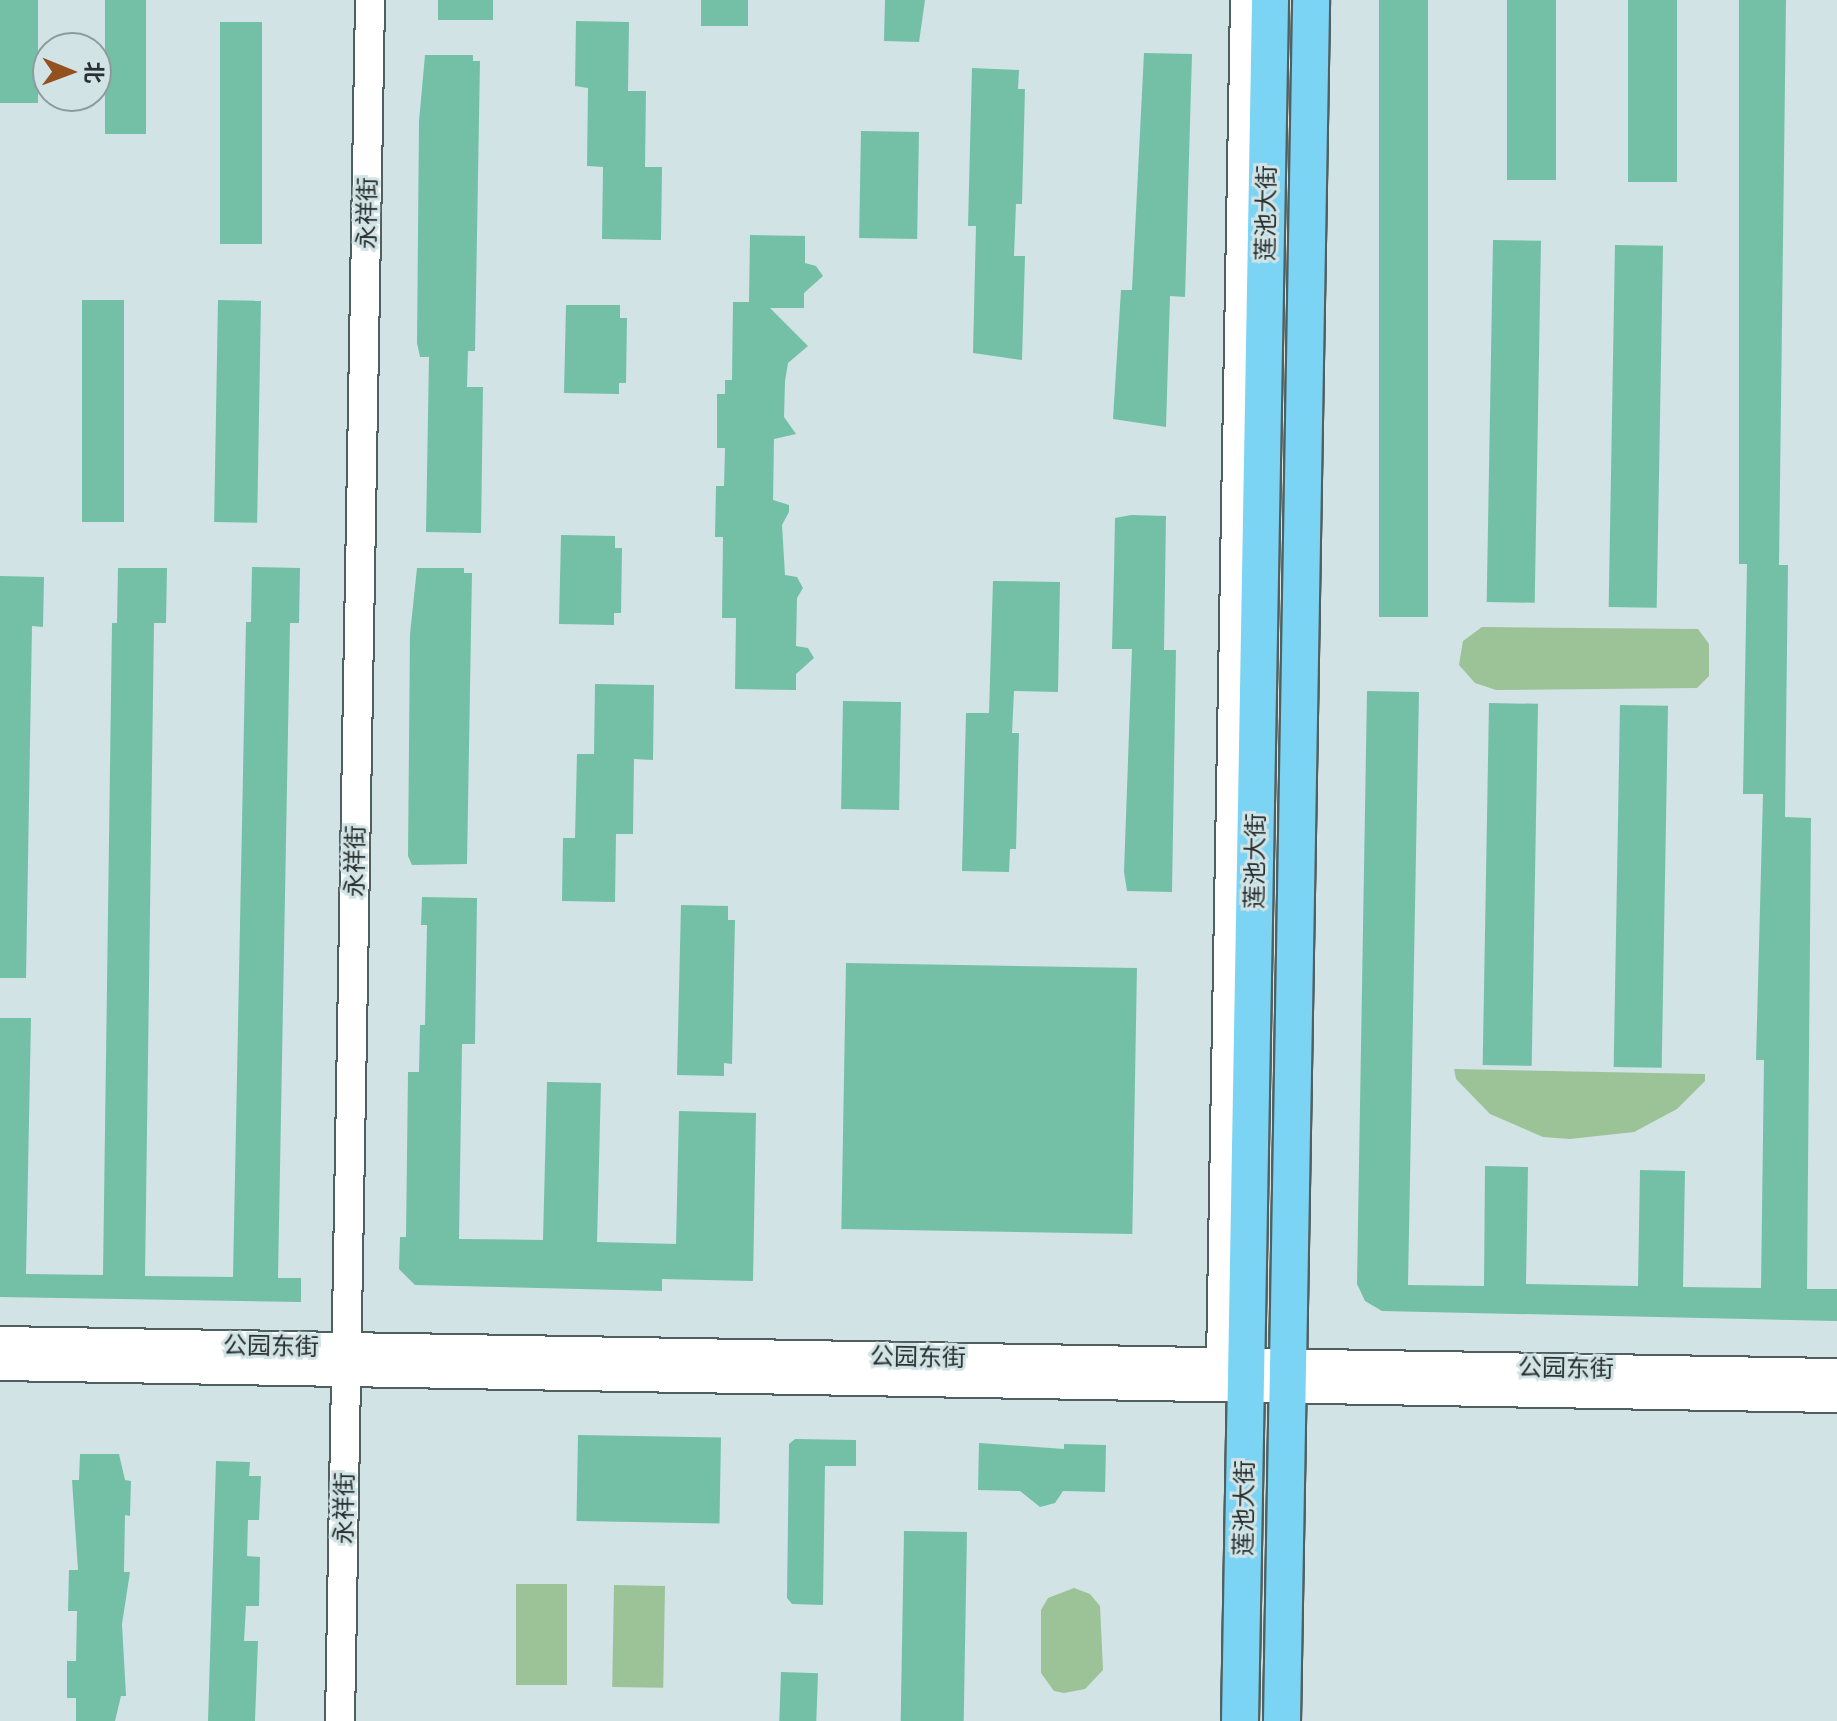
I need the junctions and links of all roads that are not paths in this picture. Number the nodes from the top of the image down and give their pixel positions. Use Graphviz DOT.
graph roads {
  1 [pos="370,0"];
  2 [pos="1245,0"];
  3 [pos="1270,0"];
  4 [pos="1311,0"];
  5 [pos="0,1341"];
  6 [pos="347,1360"];
  7 [pos="0,1366"];
  8 [pos="1238,1371"];
  9 [pos="1837,1373"];
  10 [pos="1287,1376"];
  11 [pos="1837,1398"];
  12 [pos="340,1721"];
  13 [pos="1240,1721"];
  14 [pos="1282,1721"];
  1 -- 6 [label="street, 永祥街"];
  2 -- 8 [label="street"];
  3 -- 8 [label="main road, 莲池大街"];
  4 -- 10 [label="main road, 莲池大街"];
  5 -- 6 [label="street, 公园东街"];
  6 -- 7 [label="street, 公园东街"];
  6 -- 8 [label="street, 公园东街"];
  6 -- 12 [label="street, 永祥街"];
  8 -- 10 [label="street, 公园东街"];
  8 -- 13 [label="main road, 莲池大街"];
  9 -- 10 [label="street, 公园东街"];
  10 -- 11 [label="street, 公园东街"];
  10 -- 14 [label="main road, 莲池大街"];
}
